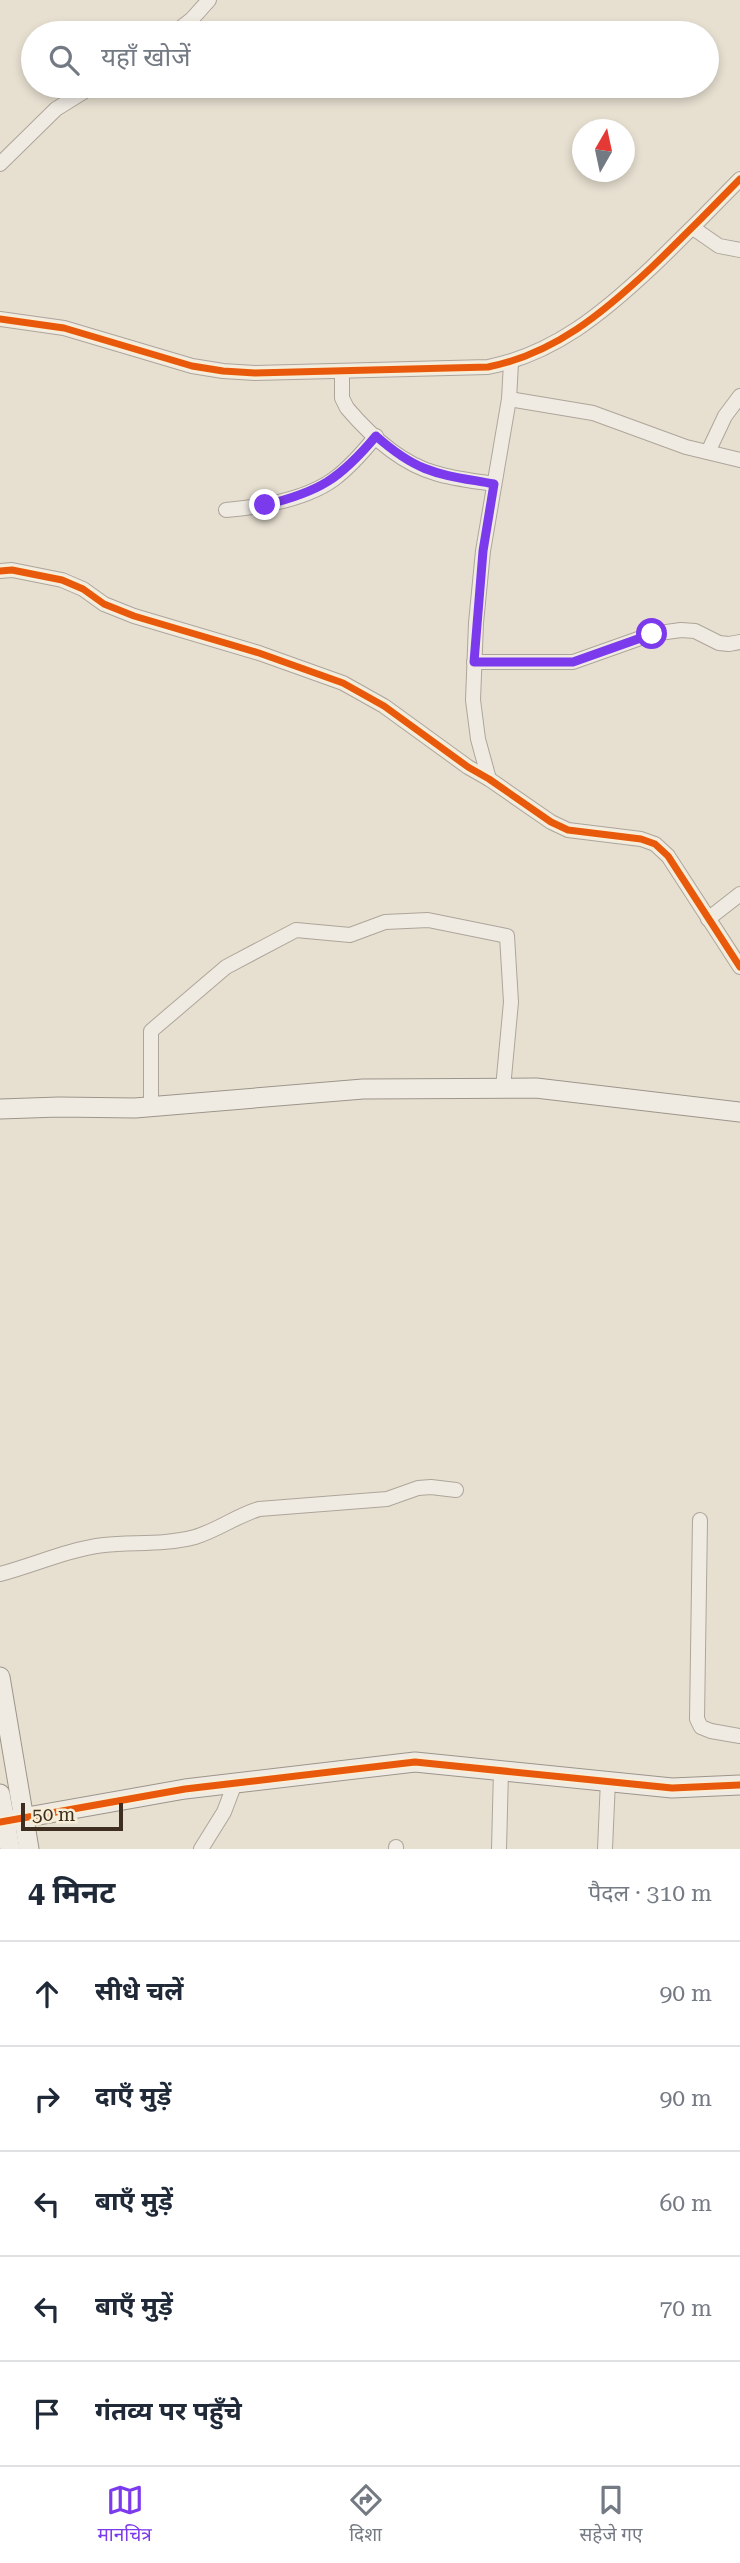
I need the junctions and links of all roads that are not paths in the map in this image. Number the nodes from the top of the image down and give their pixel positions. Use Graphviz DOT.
graph roads {
  1 [pos="209,0"];
  2 [pos="189,21"];
  3 [pos="74,98"];
  4 [pos="0,164"];
  5 [pos="740,179"];
  6 [pos="694,228"];
  7 [pos="740,250"];
  8 [pos="0,319"];
  9 [pos="511,363"];
  10 [pos="342,371"];
  11 [pos="740,396"];
  12 [pos="509,399"];
  13 [pos="376,436"];
  14 [pos="708,452"];
  15 [pos="740,460"];
  16 [pos="494,484"];
  17 [pos="226,510"];
  18 [pos="0,571"];
  19 [pos="740,642"];
  20 [pos="474,662"];
  21 [pos="489,779"];
  22 [pos="740,894"];
  23 [pos="708,919"];
  24 [pos="740,967"];
  25 [pos="503,1088"];
  26 [pos="151,1106"];
  27 [pos="0,1110"];
  28 [pos="740,1112"];
  29 [pos="456,1490"];
  30 [pos="700,1520"];
  31 [pos="0,1574"];
  32 [pos="0,1677"];
  33 [pos="740,1736"];
  34 [pos="501,1770"];
  35 [pos="608,1780"];
  36 [pos="235,1783"];
  37 [pos="740,1785"];
  38 [pos="0,1794"];
  39 [pos="9,1820"];
  40 [pos="10,1849"];
  41 [pos="29,1849"];
  42 [pos="201,1849"];
  43 [pos="499,1849"];
  44 [pos="605,1849"];
  1 -- 2 [label="street"];
  3 -- 4 [label="street"];
  5 -- 6 [label="street"];
  6 -- 7 [label="street"];
  6 -- 9 [label="street"];
  8 -- 10 [label="street"];
  9 -- 10 [label="street"];
  9 -- 12 [label="street"];
  10 -- 13 [label="street"];
  11 -- 14 [label="street"];
  12 -- 14 [label="street"];
  12 -- 16 [label="street"];
  13 -- 16 [label="street"];
  13 -- 17 [label="street"];
  14 -- 15 [label="street"];
  16 -- 20 [label="street"];
  18 -- 21 [label="street"];
  19 -- 20 [label="street"];
  20 -- 21 [label="street"];
  21 -- 23 [label="street"];
  22 -- 23 [label="street"];
  23 -- 24 [label="street"];
  25 -- 26 [label="street"];
  25 -- 26 [label="street"];
  25 -- 28 [label="street"];
  26 -- 27 [label="street"];
  29 -- 31 [label="street"];
  30 -- 33 [label="street"];
  32 -- 39 [label="street"];
  34 -- 35 [label="street"];
  34 -- 36 [label="street"];
  34 -- 43 [label="street"];
  35 -- 37 [label="street"];
  35 -- 44 [label="street"];
  36 -- 39 [label="street"];
  36 -- 42 [label="street"];
  38 -- 39 [label="street"];
  39 -- 40 [label="street"];
  39 -- 41 [label="street"];
}
